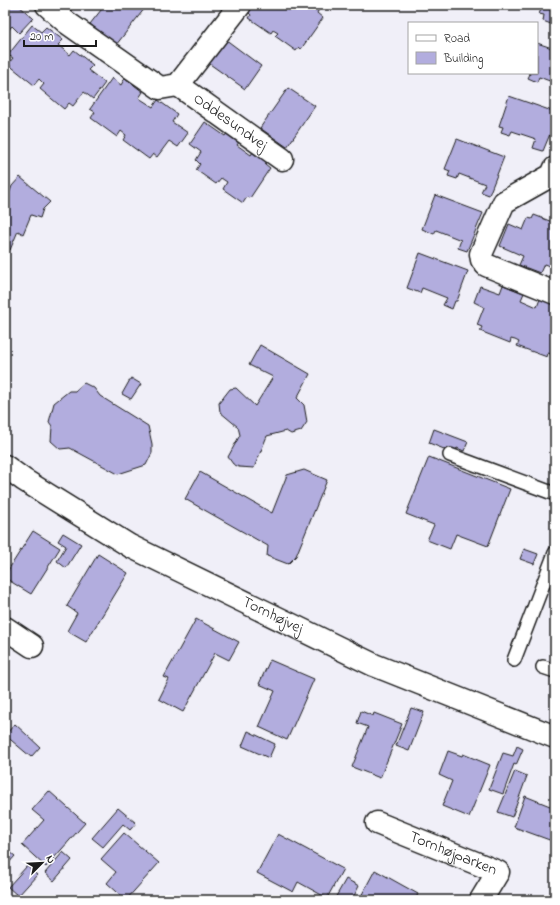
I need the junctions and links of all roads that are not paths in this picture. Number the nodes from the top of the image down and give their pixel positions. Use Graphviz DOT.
graph roads {
  1 [pos="47,5"];
  2 [pos="240,5"];
  3 [pos="178,85"];
  4 [pos="282,159"];
  5 [pos="555,168"];
  6 [pos="555,293"];
  7 [pos="450,455"];
  8 [pos="5,466"];
  9 [pos="555,494"];
  10 [pos="555,553"];
  11 [pos="5,628"];
  12 [pos="32,646"];
  13 [pos="514,660"];
  14 [pos="555,737"];
  15 [pos="377,823"];
  16 [pos="481,900"];
  1 -- 3 [label="street, Oddesundvej"];
  2 -- 3 [label="street, Oddesundvej"];
  3 -- 4 [label="street, Oddesundvej"];
  5 -- 6 [label="street"];
  7 -- 9 [label="lane"];
  8 -- 14 [label="street, Tornhøjvej"];
  10 -- 13 [label="lane"];
  11 -- 12 [label="street"];
  15 -- 16 [label="street, Tornhøjparken"];
}
